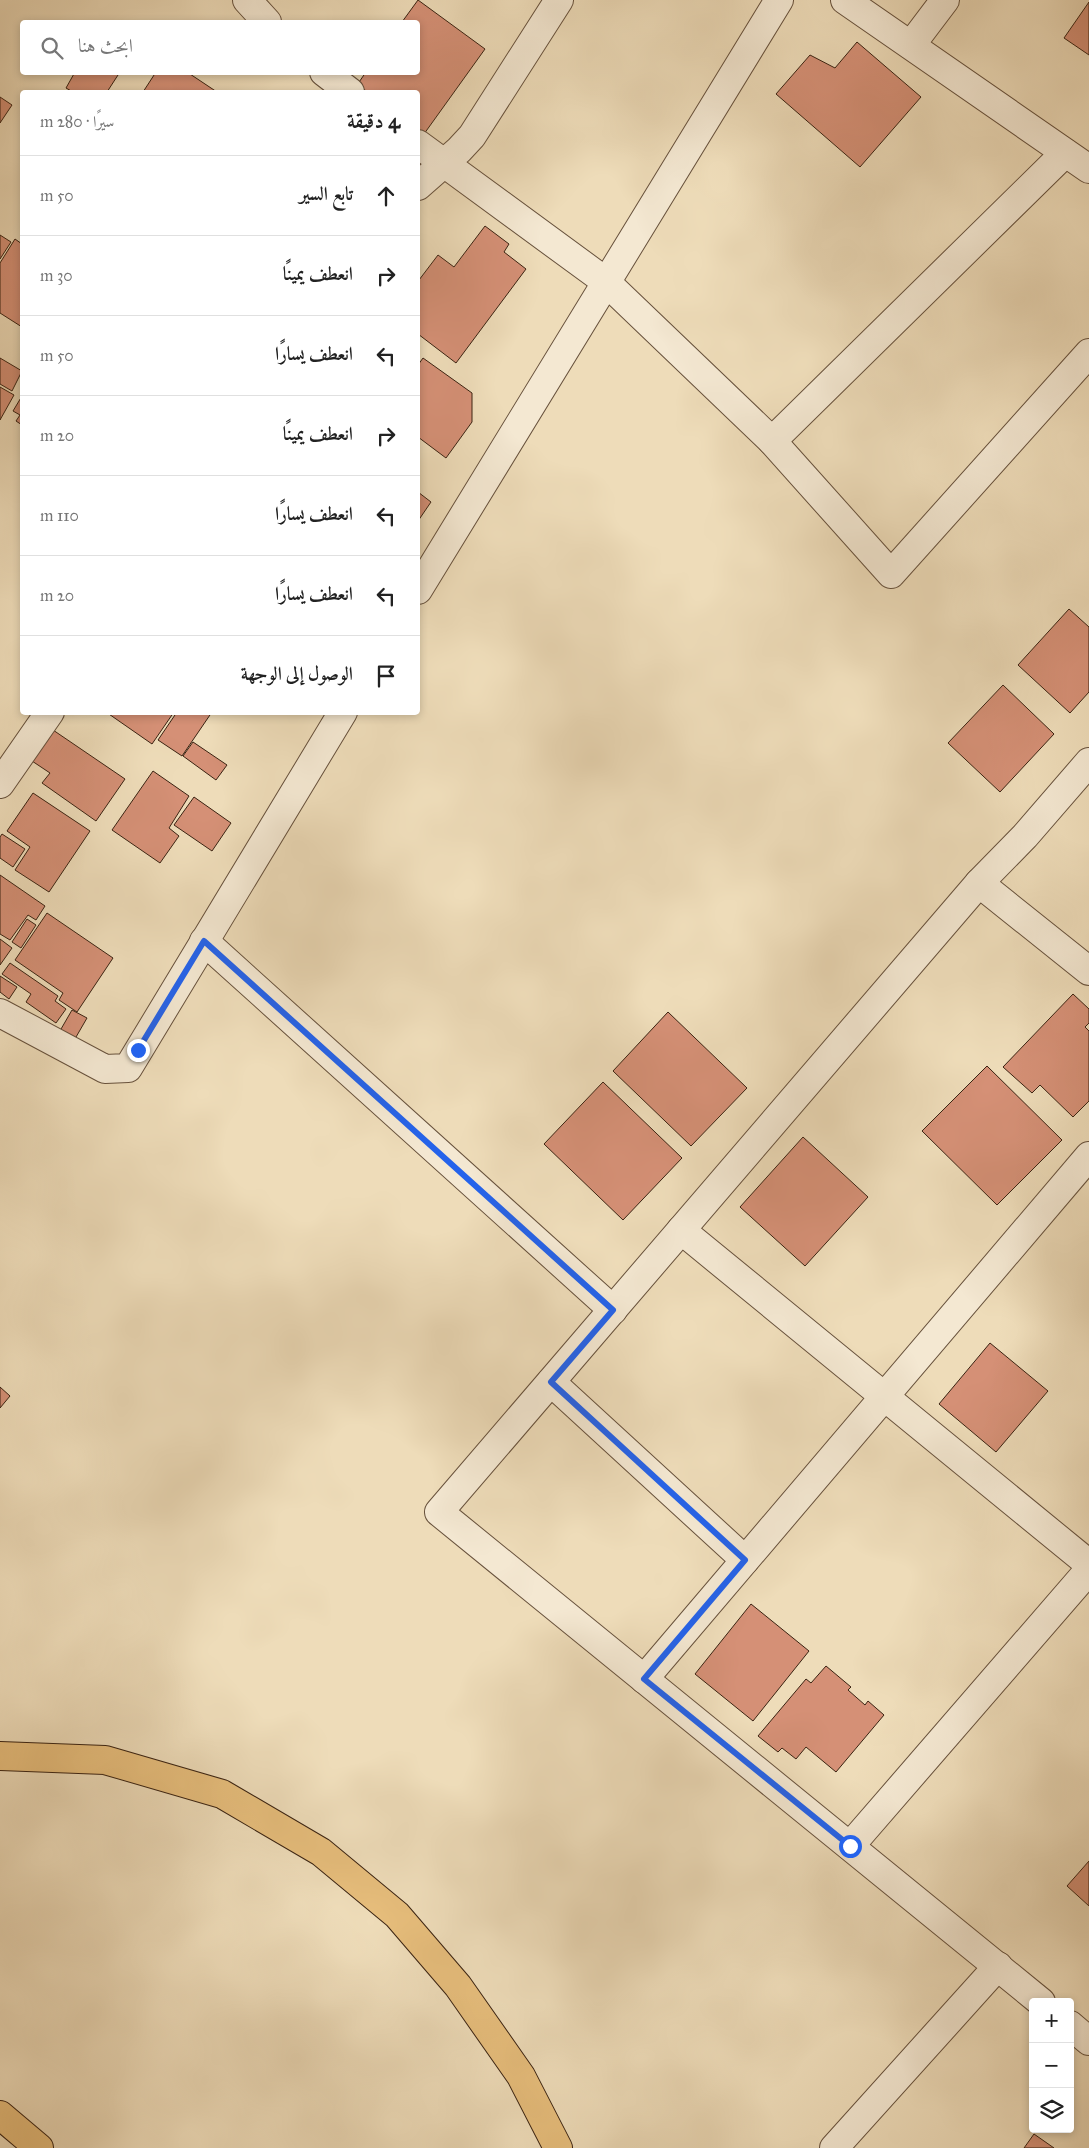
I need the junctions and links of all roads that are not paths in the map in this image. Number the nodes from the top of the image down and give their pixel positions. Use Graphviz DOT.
graph roads {
  1 [pos="247,0"];
  2 [pos="559,0"];
  3 [pos="779,0"];
  4 [pos="845,0"];
  5 [pos="945,0"];
  6 [pos="265,20"];
  7 [pos="911,45"];
  8 [pos="328,75"];
  9 [pos="347,90"];
  10 [pos="420,146"];
  11 [pos="1066,153"];
  12 [pos="442,163"];
  13 [pos="1089,169"];
  14 [pos="420,184"];
  15 [pos="605,281"];
  16 [pos="1089,353"];
  17 [pos="772,441"];
  18 [pos="420,587"];
  19 [pos="48,715"];
  20 [pos="341,715"];
  21 [pos="1089,762"];
  22 [pos="0,784"];
  23 [pos="979,883"];
  24 [pos="204,941"];
  25 [pos="1089,971"];
  26 [pos="0,1013"];
  27 [pos="1089,1156"];
  28 [pos="681,1230"];
  29 [pos="613,1310"];
  30 [pos="551,1382"];
  31 [pos="884,1396"];
  32 [pos="745,1560"];
  33 [pos="1089,1564"];
  34 [pos="1089,1570"];
  35 [pos="644,1679"];
  36 [pos="0,1756"];
  37 [pos="850,1846"];
  38 [pos="998,1966"];
  39 [pos="1036,1998"];
  40 [pos="1074,2028"];
  41 [pos="1089,2041"];
  42 [pos="0,2115"];
  43 [pos="39,2148"];
  44 [pos="558,2148"];
  45 [pos="834,2148"];
  1 -- 6 [label="street"];
  2 -- 12 [label="street"];
  3 -- 15 [label="street"];
  4 -- 7 [label="street"];
  5 -- 7 [label="street"];
  7 -- 11 [label="street"];
  8 -- 9 [label="street"];
  10 -- 12 [label="street"];
  11 -- 13 [label="street"];
  11 -- 17 [label="street"];
  12 -- 14 [label="street"];
  12 -- 15 [label="street"];
  15 -- 17 [label="street"];
  15 -- 18 [label="street"];
  16 -- 17 [label="street"];
  19 -- 22 [label="street"];
  20 -- 24 [label="street"];
  21 -- 23 [label="street"];
  23 -- 25 [label="street"];
  23 -- 28 [label="street"];
  24 -- 26 [label="street"];
  24 -- 29 [label="street"];
  27 -- 31 [label="street"];
  28 -- 29 [label="street"];
  28 -- 31 [label="street"];
  29 -- 30 [label="street"];
  30 -- 32 [label="street"];
  30 -- 35 [label="street"];
  31 -- 32 [label="street"];
  31 -- 33 [label="street"];
  32 -- 35 [label="street"];
  34 -- 37 [label="street"];
  35 -- 37 [label="street"];
  36 -- 44 [label="highway"];
  37 -- 38 [label="street"];
  38 -- 39 [label="street"];
  38 -- 45 [label="street"];
  40 -- 41 [label="street"];
  42 -- 43 [label="highway"];
}
